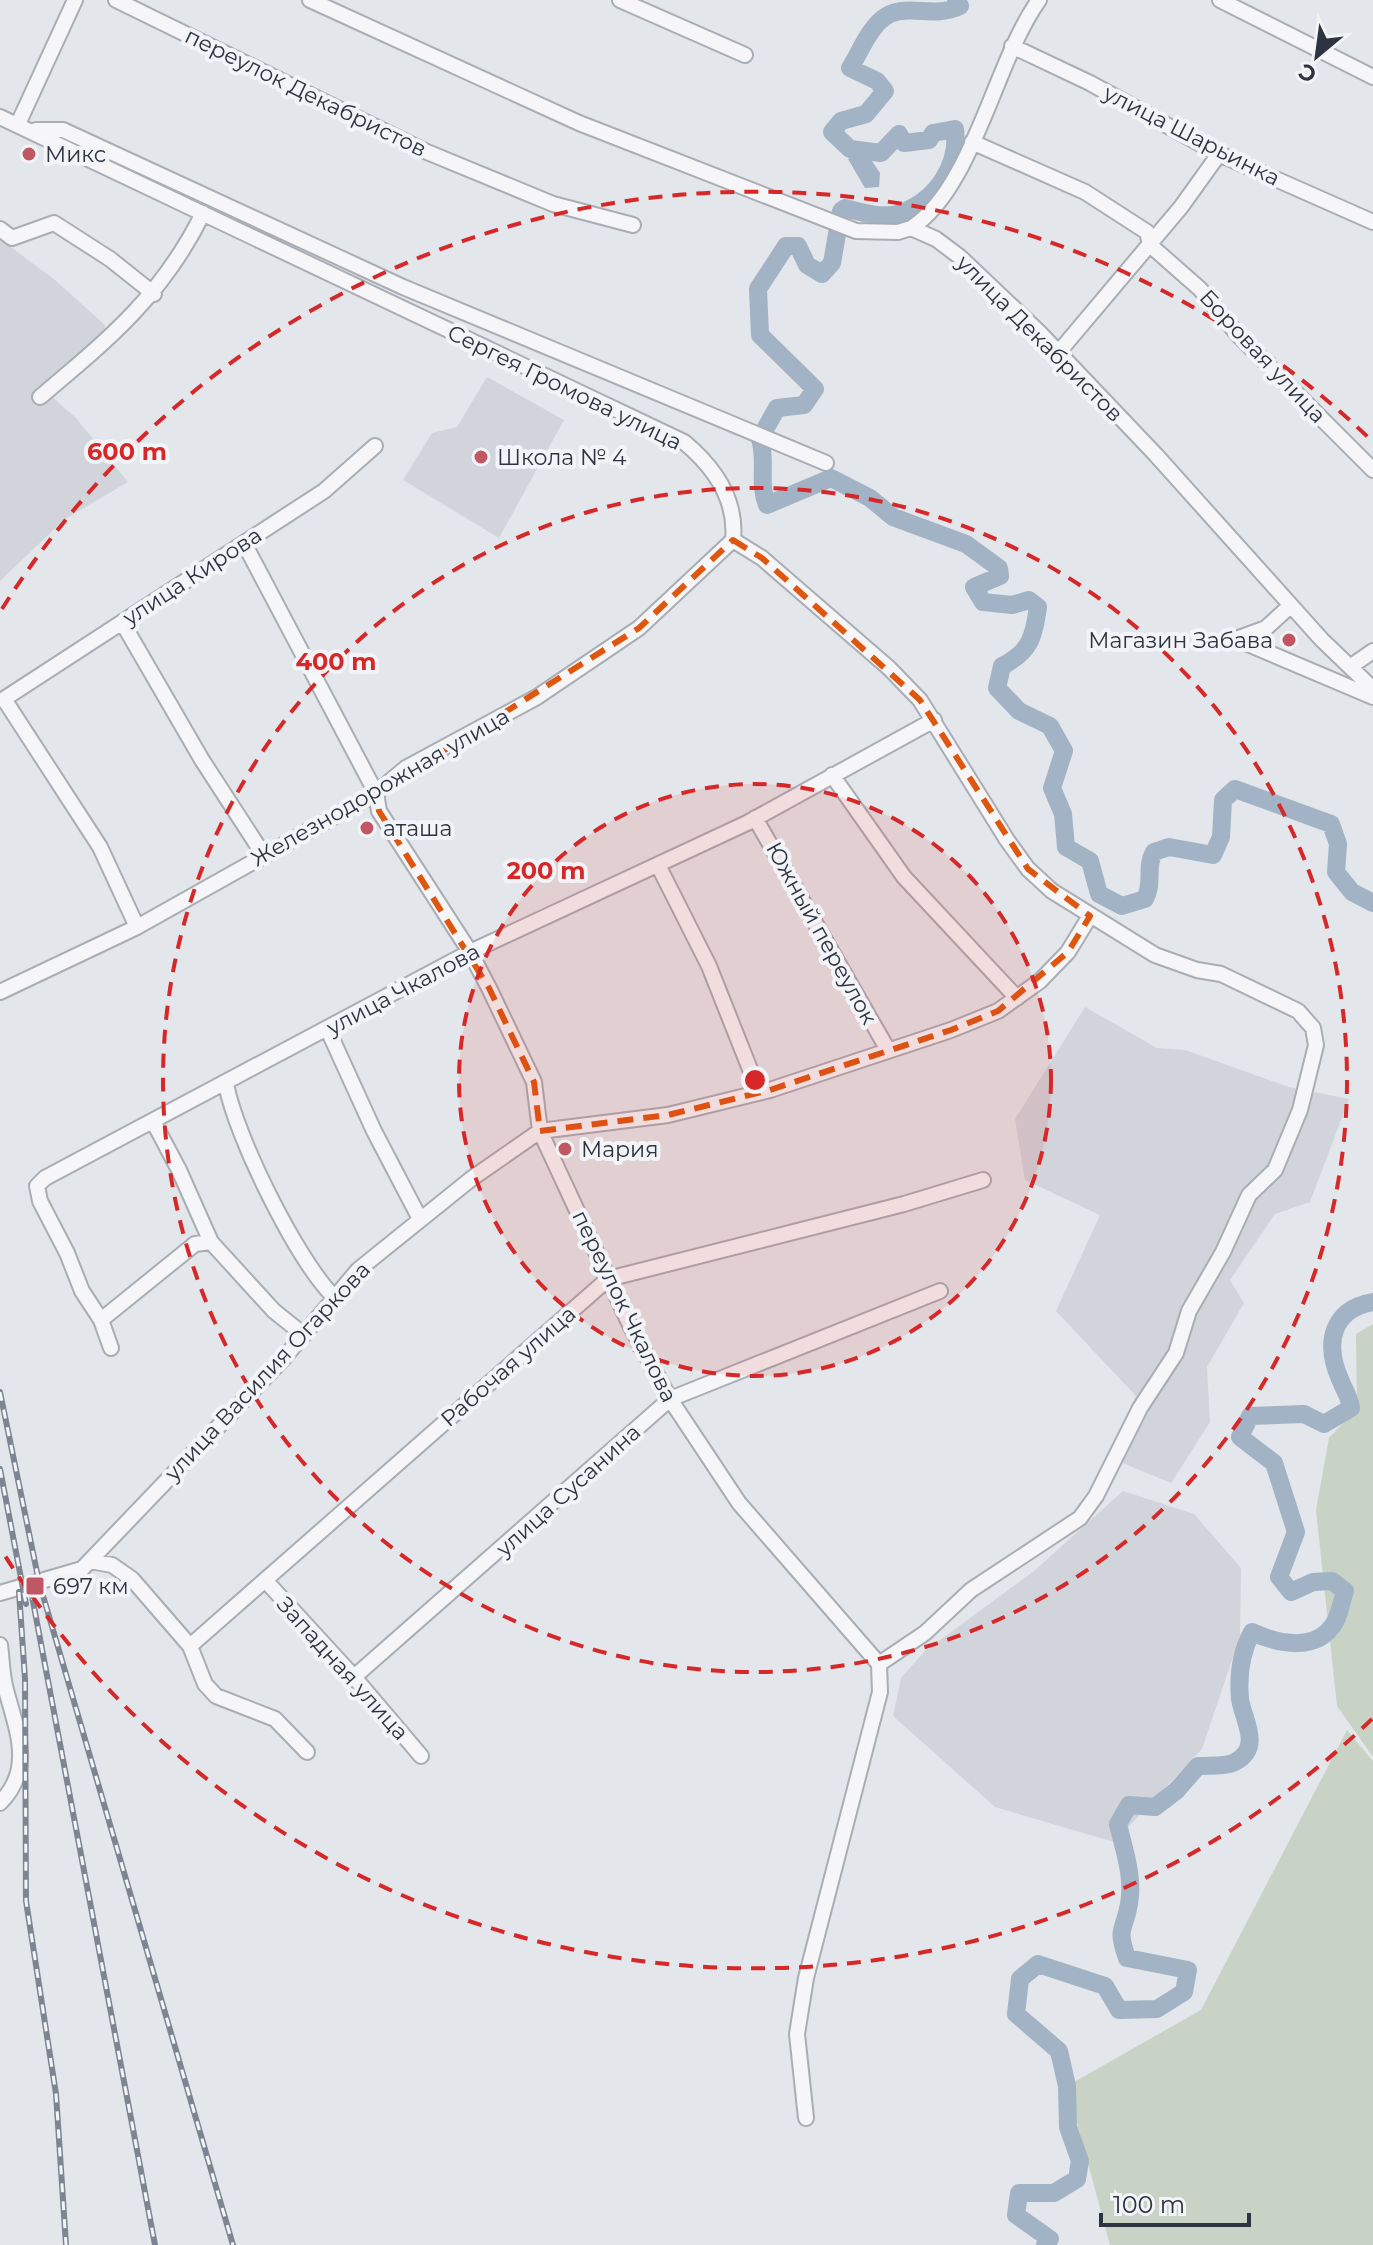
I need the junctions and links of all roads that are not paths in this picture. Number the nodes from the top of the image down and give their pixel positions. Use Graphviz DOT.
graph roads {
  1 [pos="75,0"];
  2 [pos="116,0"];
  3 [pos="310,0"];
  4 [pos="620,0"];
  5 [pos="1039,0"];
  6 [pos="1220,0"];
  7 [pos="1012,46"];
  8 [pos="745,55"];
  9 [pos="1373,77"];
  10 [pos="0,117"];
  11 [pos="24,127"];
  12 [pos="972,142"];
  13 [pos="1219,154"];
  14 [pos="203,213"];
  15 [pos="1373,222"];
  16 [pos="633,225"];
  17 [pos="911,228"];
  18 [pos="0,229"];
  19 [pos="1150,245"];
  20 [pos="154,294"];
  21 [pos="1058,353"];
  22 [pos="40,397"];
  23 [pos="375,446"];
  24 [pos="826,463"];
  25 [pos="1373,470"];
  26 [pos="733,540"];
  27 [pos="244,543"];
  28 [pos="1290,606"];
  29 [pos="122,622"];
  30 [pos="1373,651"];
  31 [pos="1350,667"];
  32 [pos="1373,689"];
  33 [pos="1373,697"];
  34 [pos="934,720"];
  35 [pos="832,775"];
  36 [pos="376,793"];
  37 [pos="755,818"];
  38 [pos="263,854"];
  39 [pos="658,865"];
  40 [pos="1090,916"];
  41 [pos="137,927"];
  42 [pos="470,952"];
  43 [pos="0,992"];
  44 [pos="1017,998"];
  45 [pos="328,1030"];
  46 [pos="888,1050"];
  47 [pos="226,1084"];
  48 [pos="759,1092"];
  49 [pos="153,1121"];
  50 [pos="540,1131"];
  51 [pos="983,1180"];
  52 [pos="420,1219"];
  53 [pos="211,1242"];
  54 [pos="608,1279"];
  55 [pos="940,1291"];
  56 [pos="333,1296"];
  57 [pos="101,1320"];
  58 [pos="304,1335"];
  59 [pos="111,1348"];
  60 [pos="670,1399"];
  61 [pos="90,1561"];
  62 [pos="265,1580"];
  63 [pos="3,1592"];
  64 [pos="0,1645"];
  65 [pos="190,1646"];
  66 [pos="879,1664"];
  67 [pos="354,1677"];
  68 [pos="307,1752"];
  69 [pos="421,1756"];
  70 [pos="0,1803"];
  71 [pos="806,2118"];
  1 -- 11 [label="street"];
  2 -- 16 [label="street, переулок Декабристов"];
  3 -- 17 [label="street"];
  4 -- 8 [label="street"];
  5 -- 7 [label="street"];
  6 -- 9 [label="street"];
  7 -- 12 [label="street"];
  7 -- 13 [label="street, улица Шарьинка"];
  10 -- 11 [label="street, Сергея Громова улица"];
  11 -- 14 [label="street, Сергея Громова улица"];
  11 -- 24 [label="street"];
  12 -- 17 [label="street"];
  12 -- 19 [label="street, Боровая улица"];
  13 -- 15 [label="street, улица Шарьинка"];
  13 -- 19 [label="street"];
  14 -- 20 [label="street"];
  14 -- 26 [label="street, Сергея Громова улица"];
  17 -- 21 [label="street, улица Декабристов"];
  18 -- 20 [label="street"];
  19 -- 21 [label="street"];
  19 -- 25 [label="street, Боровая улица"];
  20 -- 22 [label="street"];
  21 -- 28 [label="street, улица Декабристов"];
  23 -- 27 [label="street, улица Кирова"];
  26 -- 34 [label="street"];
  26 -- 36 [label="street, Железнодорожная улица"];
  27 -- 29 [label="street, улица Кирова"];
  27 -- 36 [label="street, переулок Чкалова"];
  28 -- 31 [label="street, улица Декабристов"];
  28 -- 33 [label="street"];
  29 -- 38 [label="street"];
  29 -- 41 [label="street, улица Кирова"];
  30 -- 31 [label="street"];
  31 -- 32 [label="street, улица Декабристов"];
  34 -- 35 [label="street, улица Чкалова"];
  34 -- 40 [label="street"];
  35 -- 37 [label="street, улица Чкалова"];
  35 -- 44 [label="street"];
  36 -- 38 [label="street, Железнодорожная улица"];
  36 -- 42 [label="street, переулок Чкалова"];
  37 -- 39 [label="street, улица Чкалова"];
  37 -- 46 [label="street, Южный переулок"];
  38 -- 41 [label="street, Железнодорожная улица"];
  39 -- 42 [label="street, улица Чкалова"];
  39 -- 48 [label="street"];
  40 -- 44 [label="street, улица Василия Огаркова"];
  40 -- 66 [label="street"];
  41 -- 43 [label="street, Железнодорожная улица"];
  42 -- 45 [label="street, улица Чкалова"];
  42 -- 50 [label="street, переулок Чкалова"];
  44 -- 46 [label="street, улица Василия Огаркова"];
  45 -- 47 [label="street, улица Чкалова"];
  45 -- 52 [label="street"];
  46 -- 48 [label="street, улица Василия Огаркова"];
  47 -- 49 [label="street, улица Чкалова"];
  47 -- 56 [label="street"];
  48 -- 50 [label="street, улица Василия Огаркова"];
  49 -- 53 [label="street"];
  49 -- 57 [label="street, улица Чкалова"];
  50 -- 52 [label="street, улица Василия Огаркова"];
  50 -- 54 [label="street, переулок Чкалова"];
  51 -- 54 [label="street, Рабочая улица"];
  52 -- 56 [label="street, улица Василия Огаркова"];
  53 -- 57 [label="street"];
  53 -- 58 [label="street"];
  54 -- 60 [label="street, переулок Чкалова"];
  54 -- 62 [label="street, Рабочая улица"];
  55 -- 60 [label="street, улица Сусанина"];
  56 -- 58 [label="street, улица Василия Огаркова"];
  57 -- 59 [label="street, улица Чкалова"];
  58 -- 61 [label="street, улица Василия Огаркова"];
  60 -- 66 [label="street, переулок Чкалова"];
  60 -- 67 [label="street, улица Сусанина"];
  61 -- 63 [label="street, улица Василия Огаркова"];
  61 -- 65 [label="street"];
  62 -- 65 [label="street, Рабочая улица"];
  62 -- 67 [label="street, Западная улица"];
  64 -- 70 [label="street"];
  65 -- 68 [label="street"];
  66 -- 71 [label="street"];
  67 -- 69 [label="street, Западная улица"];
}
